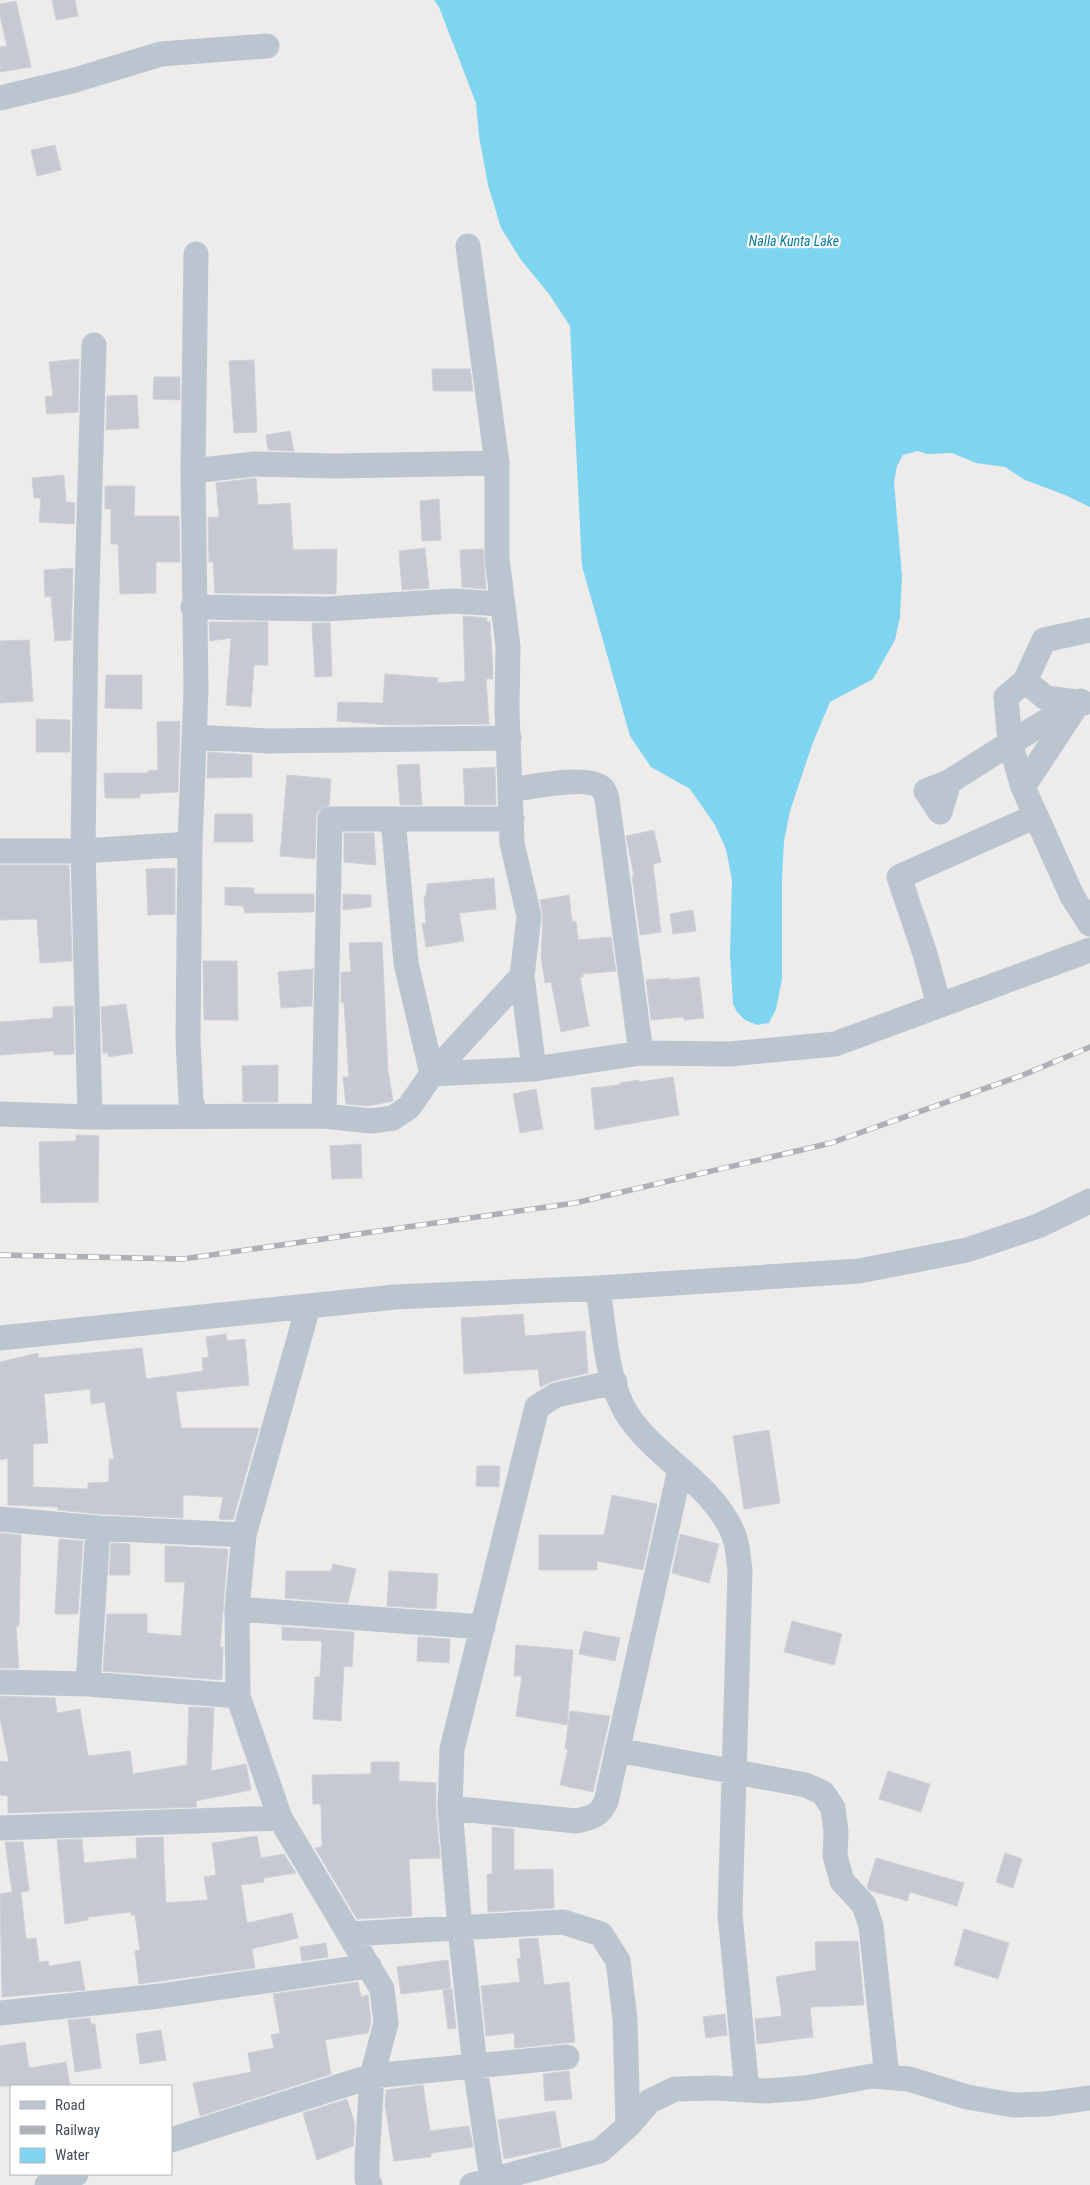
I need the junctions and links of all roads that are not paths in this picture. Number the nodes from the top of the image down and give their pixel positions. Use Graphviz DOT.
graph roads {
  1 [pos="267,46"];
  2 [pos="0,98"];
  3 [pos="468,246"];
  4 [pos="196,254"];
  5 [pos="94,345"];
  6 [pos="497,463"];
  7 [pos="193,471"];
  8 [pos="501,604"];
  9 [pos="194,607"];
  10 [pos="1090,630"];
  11 [pos="1026,681"];
  12 [pos="1085,703"];
  13 [pos="194,737"];
  14 [pos="509,738"];
  15 [pos="1010,744"];
  16 [pos="949,782"];
  17 [pos="1023,788"];
  18 [pos="511,790"];
  19 [pos="1036,816"];
  20 [pos="392,819"];
  21 [pos="512,819"];
  22 [pos="190,844"];
  23 [pos="0,851"];
  24 [pos="83,851"];
  25 [pos="1090,924"];
  26 [pos="1090,950"];
  27 [pos="522,976"];
  28 [pos="939,1006"];
  29 [pos="641,1053"];
  30 [pos="534,1069"];
  31 [pos="432,1074"];
  32 [pos="0,1114"];
  33 [pos="324,1116"];
  34 [pos="197,1117"];
  35 [pos="90,1118"];
  36 [pos="1090,1201"];
  37 [pos="598,1288"];
  38 [pos="308,1307"];
  39 [pos="0,1338"];
  40 [pos="615,1382"];
  41 [pos="680,1469"];
  42 [pos="0,1519"];
  43 [pos="98,1528"];
  44 [pos="244,1535"];
  45 [pos="237,1609"];
  46 [pos="483,1627"];
  47 [pos="0,1682"];
  48 [pos="88,1684"];
  49 [pos="238,1696"];
  50 [pos="617,1750"];
  51 [pos="733,1773"];
  52 [pos="450,1808"];
  53 [pos="280,1818"];
  54 [pos="0,1828"];
  55 [pos="460,1929"];
  56 [pos="350,1934"];
  57 [pos="369,1966"];
  58 [pos="0,2013"];
  59 [pos="567,2058"];
  60 [pos="475,2066"];
  61 [pos="372,2076"];
  62 [pos="886,2077"];
  63 [pos="747,2090"];
  64 [pos="1090,2098"];
  65 [pos="628,2126"];
  66 [pos="172,2140"];
  67 [pos="73,2175"];
  68 [pos="482,2183"];
  69 [pos="47,2185"];
  70 [pos="370,2185"];
  1 -- 2 [label="street"];
  3 -- 6 [label="street"];
  4 -- 7 [label="street"];
  5 -- 24 [label="street"];
  6 -- 7 [label="street"];
  6 -- 8 [label="street"];
  7 -- 9 [label="street"];
  8 -- 9 [label="street"];
  8 -- 14 [label="street"];
  9 -- 13 [label="street"];
  10 -- 11 [label="street"];
  11 -- 12 [label="street"];
  11 -- 15 [label="street"];
  12 -- 15 [label="street"];
  12 -- 17 [label="street"];
  13 -- 14 [label="street"];
  13 -- 22 [label="street"];
  14 -- 18 [label="street"];
  15 -- 16 [label="street"];
  15 -- 17 [label="street"];
  17 -- 19 [label="street"];
  18 -- 21 [label="street"];
  18 -- 29 [label="street"];
  19 -- 25 [label="street"];
  19 -- 28 [label="street"];
  20 -- 21 [label="street"];
  20 -- 31 [label="street"];
  20 -- 33 [label="street"];
  21 -- 27 [label="street"];
  22 -- 24 [label="street"];
  22 -- 34 [label="street"];
  23 -- 24 [label="street"];
  24 -- 35 [label="street"];
  26 -- 28 [label="street"];
  27 -- 30 [label="street"];
  27 -- 31 [label="street"];
  28 -- 29 [label="street"];
  29 -- 30 [label="street"];
  30 -- 31 [label="street"];
  31 -- 33 [label="street"];
  32 -- 35 [label="street"];
  33 -- 34 [label="street"];
  34 -- 35 [label="street"];
  36 -- 37 [label="street"];
  37 -- 38 [label="street"];
  37 -- 40 [label="street"];
  38 -- 39 [label="street"];
  38 -- 44 [label="street"];
  40 -- 41 [label="street"];
  40 -- 46 [label="street"];
  41 -- 50 [label="street"];
  41 -- 51 [label="street"];
  42 -- 43 [label="street"];
  43 -- 44 [label="street"];
  43 -- 48 [label="street"];
  44 -- 45 [label="street"];
  45 -- 46 [label="street"];
  45 -- 49 [label="street"];
  46 -- 52 [label="street"];
  47 -- 48 [label="street"];
  48 -- 49 [label="street"];
  49 -- 53 [label="street"];
  50 -- 51 [label="street"];
  50 -- 52 [label="street"];
  51 -- 62 [label="street"];
  51 -- 63 [label="street"];
  52 -- 55 [label="street"];
  53 -- 54 [label="street"];
  53 -- 56 [label="street"];
  55 -- 56 [label="street"];
  55 -- 60 [label="street"];
  55 -- 65 [label="street"];
  56 -- 57 [label="street"];
  57 -- 58 [label="street"];
  57 -- 61 [label="street"];
  59 -- 60 [label="street"];
  60 -- 61 [label="street"];
  60 -- 68 [label="street"];
  61 -- 66 [label="street"];
  61 -- 70 [label="street"];
  62 -- 63 [label="street"];
  62 -- 64 [label="street"];
  63 -- 65 [label="street"];
  65 -- 68 [label="street"];
  67 -- 69 [label="street"];
}
